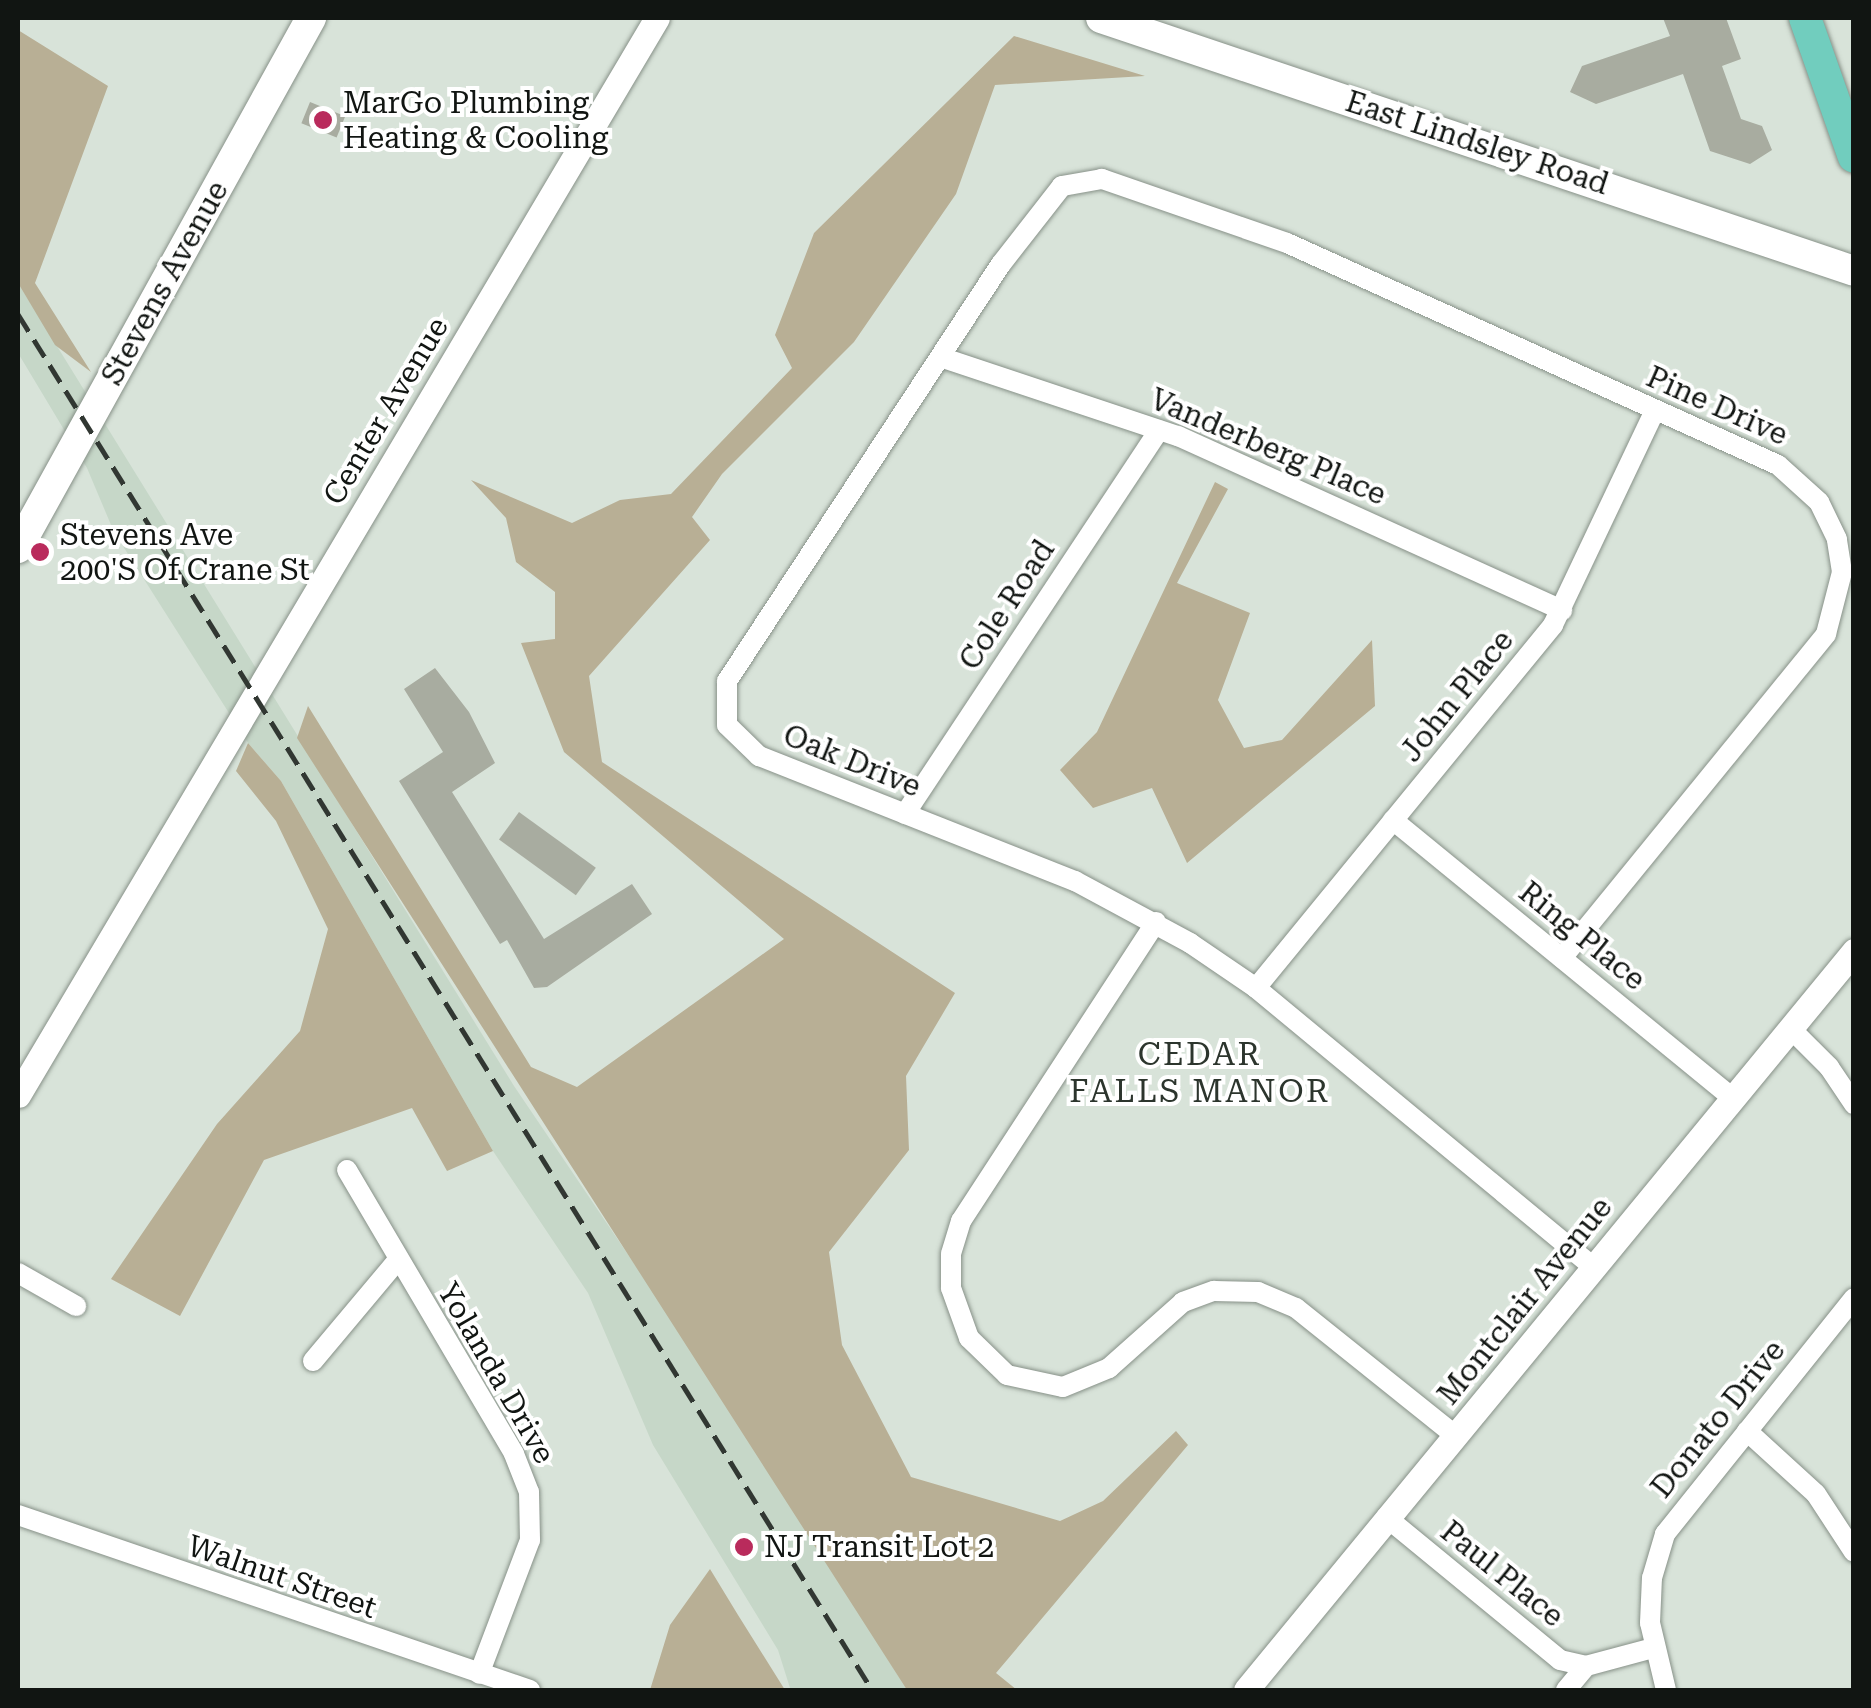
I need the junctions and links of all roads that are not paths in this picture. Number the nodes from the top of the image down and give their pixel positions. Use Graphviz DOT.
graph roads {
  1 [pos="311,18"];
  2 [pos="657,18"];
  3 [pos="1100,18"];
  4 [pos="1805,18"];
  5 [pos="1854,157"];
  6 [pos="1180,202"];
  7 [pos="1854,271"];
  8 [pos="943,358"];
  9 [pos="1655,410"];
  10 [pos="1159,430"];
  11 [pos="18,548"];
  12 [pos="1562,610"];
  13 [pos="906,814"];
  14 [pos="1394,820"];
  15 [pos="1156,922"];
  16 [pos="1854,951"];
  17 [pos="1562,958"];
  18 [pos="1256,988"];
  19 [pos="1791,1030"];
  20 [pos="18,1095"];
  21 [pos="1733,1098"];
  22 [pos="1854,1104"];
  23 [pos="347,1170"];
  24 [pos="396,1260"];
  25 [pos="1594,1268"];
  26 [pos="18,1272"];
  27 [pos="1854,1298"];
  28 [pos="76,1306"];
  29 [pos="313,1361"];
  30 [pos="1746,1431"];
  31 [pos="1456,1436"];
  32 [pos="18,1515"];
  33 [pos="1386,1517"];
  34 [pos="1854,1552"];
  35 [pos="1653,1648"];
  36 [pos="1586,1666"];
  37 [pos="480,1674"];
  38 [pos="530,1690"];
  39 [pos="1246,1690"];
  40 [pos="1566,1690"];
  41 [pos="1666,1690"];
  1 -- 11 [label="main road, Stevens Avenue"];
  2 -- 20 [label="street, Center Avenue"];
  3 -- 7 [label="main road, East Lindsley Road"];
  4 -- 5 [label="main road"];
  6 -- 8 [label="street, Oak Drive"];
  6 -- 9 [label="street, Pine Drive"];
  8 -- 10 [label="street, Vanderberg Place"];
  8 -- 13 [label="street, Oak Drive"];
  9 -- 12 [label="street, John Place"];
  9 -- 17 [label="street, Pine Drive"];
  10 -- 12 [label="street, Vanderberg Place"];
  10 -- 13 [label="street, Cole Road"];
  12 -- 14 [label="street, John Place"];
  13 -- 15 [label="street, Oak Drive"];
  14 -- 17 [label="street, Ring Place"];
  14 -- 18 [label="street, John Place"];
  15 -- 18 [label="street, Oak Drive"];
  15 -- 31 [label="street"];
  16 -- 19 [label="street, Montclair Avenue"];
  17 -- 21 [label="street, Ring Place"];
  18 -- 25 [label="street, Oak Drive"];
  19 -- 21 [label="street, Montclair Avenue"];
  19 -- 22 [label="street"];
  21 -- 25 [label="street, Montclair Avenue"];
  23 -- 24 [label="street, Yolanda Drive"];
  24 -- 29 [label="street"];
  24 -- 37 [label="street, Yolanda Drive"];
  25 -- 31 [label="street, Montclair Avenue"];
  26 -- 28 [label="street"];
  27 -- 30 [label="street, Donato Drive"];
  30 -- 34 [label="street"];
  30 -- 35 [label="street, Donato Drive"];
  31 -- 33 [label="street, Montclair Avenue"];
  32 -- 37 [label="street, Walnut Street"];
  33 -- 36 [label="street, Paul Place"];
  33 -- 39 [label="street, Montclair Avenue"];
  35 -- 36 [label="street"];
  35 -- 41 [label="street, Donato Drive"];
  36 -- 40 [label="street"];
  37 -- 38 [label="street, Walnut Street"];
}
